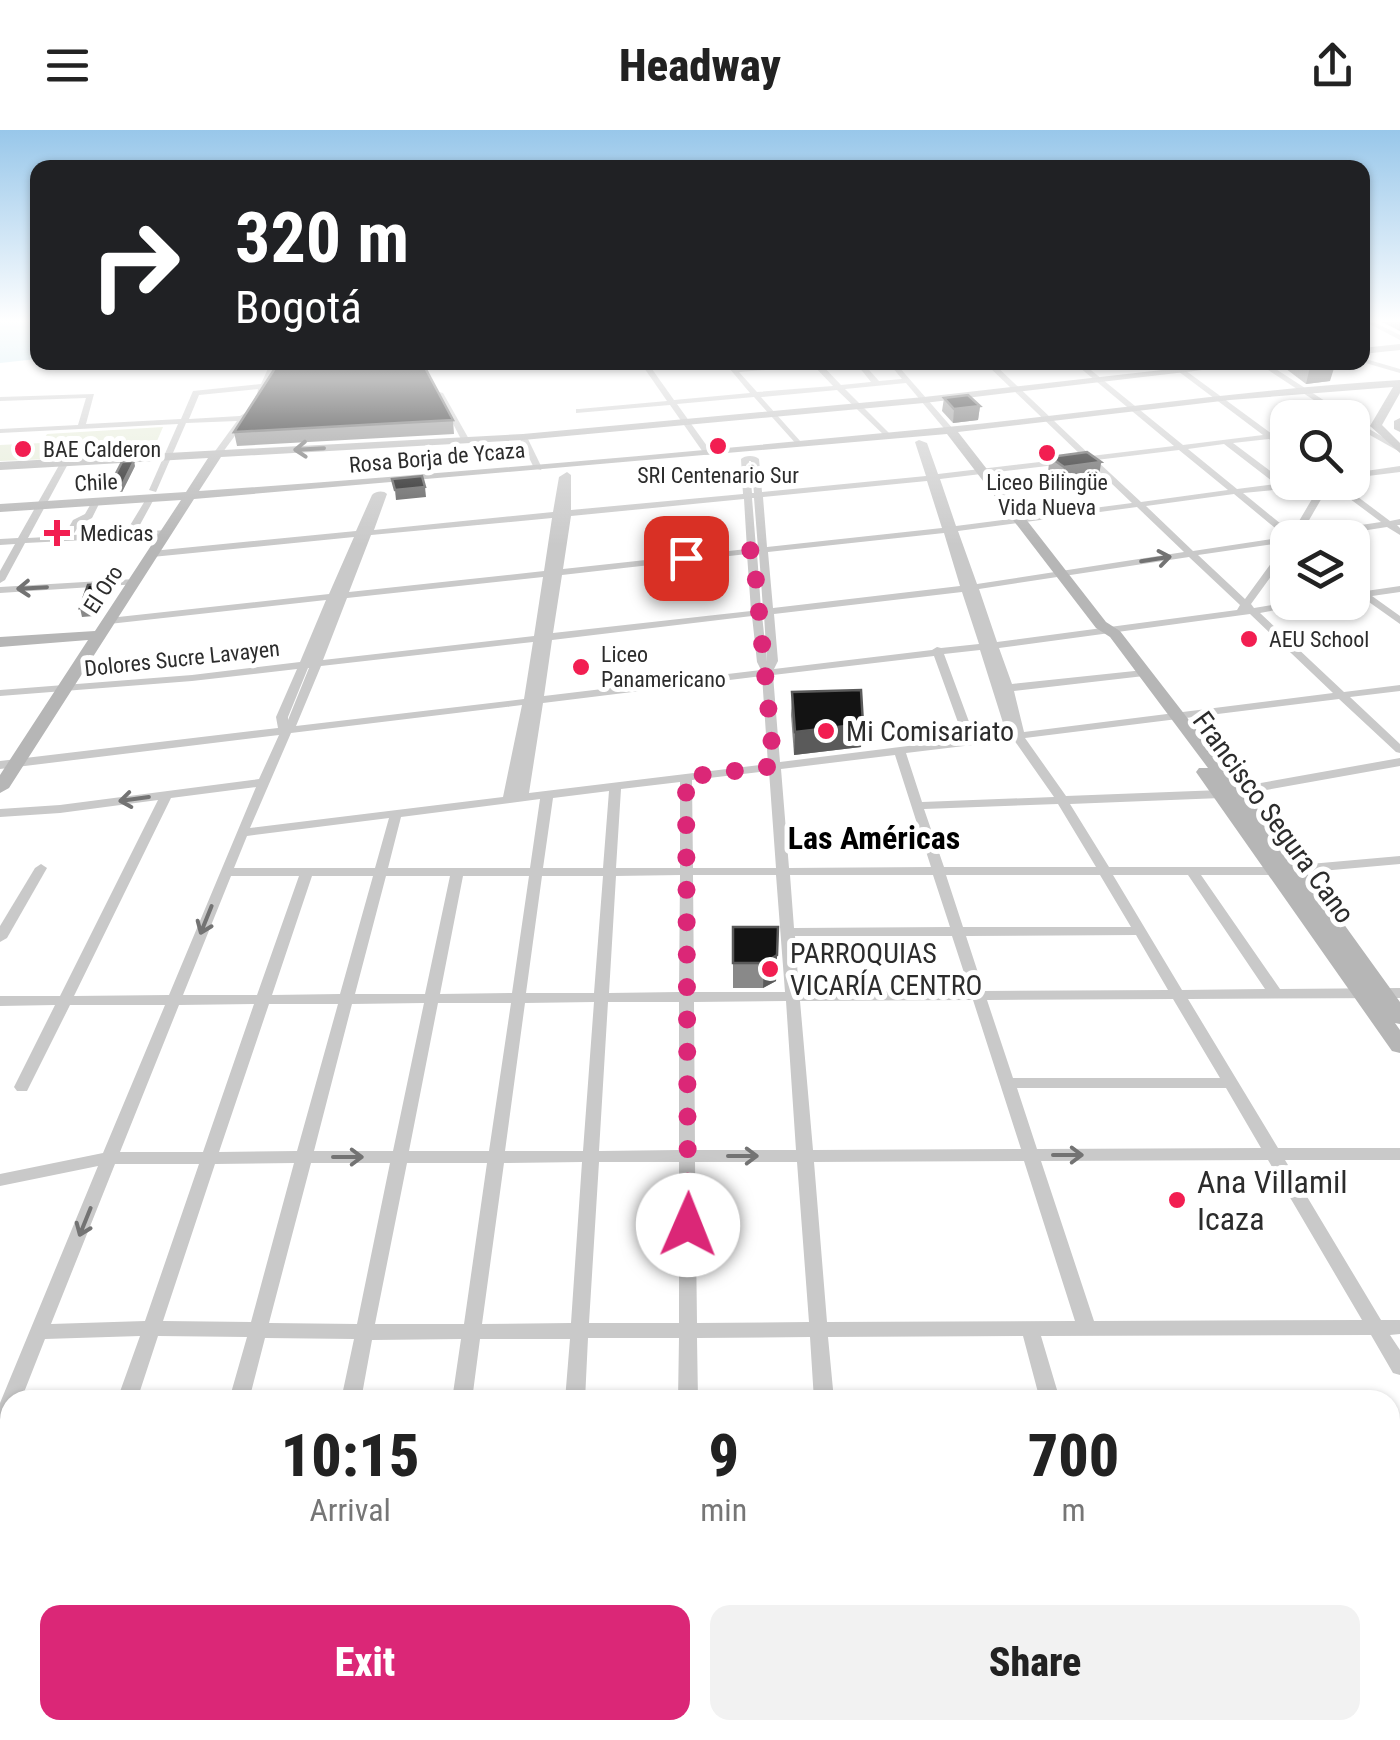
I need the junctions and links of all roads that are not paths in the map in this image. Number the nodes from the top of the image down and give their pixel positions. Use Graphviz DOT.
graph roads {
  1 [pos="195,395"];
  2 [pos="258,395"];
  3 [pos="440,395"];
  4 [pos="666,395"];
  5 [pos="752,395"];
  6 [pos="754,395"];
  7 [pos="848,395"];
  8 [pos="920,395"];
  9 [pos="969,395"];
  10 [pos="1022,395"];
  11 [pos="1117,395"];
  12 [pos="1214,395"];
  13 [pos="1254,395"];
  14 [pos="1394,395"];
  15 [pos="1219,399"];
  16 [pos="0,400"];
  17 [pos="924,400"];
  18 [pos="671,402"];
  19 [pos="859,406"];
  20 [pos="1134,409"];
  21 [pos="578,410"];
  22 [pos="772,415"];
  23 [pos="244,418"];
  24 [pos="1047,420"];
  25 [pos="185,421"];
  26 [pos="686,423"];
  27 [pos="81,426"];
  28 [pos="950,430"];
  29 [pos="0,431"];
  30 [pos="1370,432"];
  31 [pos="1270,435"];
  32 [pos="888,436"];
  33 [pos="1270,436"];
  34 [pos="523,437"];
  35 [pos="466,441"];
  36 [pos="1226,442"];
  37 [pos="798,444"];
  38 [pos="1182,448"];
  39 [pos="1400,450"];
  40 [pos="708,452"];
  41 [pos="217,454"];
  42 [pos="169,457"];
  43 [pos="1089,460"];
  44 [pos="65,462"];
  45 [pos="0,466"];
  46 [pos="538,468"];
  47 [pos="1400,469"];
  48 [pos="983,472"];
  49 [pos="1370,473"];
  50 [pos="1270,475"];
  51 [pos="933,478"];
  52 [pos="1270,488"];
  53 [pos="1236,492"];
  54 [pos="152,494"];
  55 [pos="194,494"];
  56 [pos="752,496"];
  57 [pos="1355,500"];
  58 [pos="96,502"];
  59 [pos="1136,504"];
  60 [pos="42,505"];
  61 [pos="0,508"];
  62 [pos="563,515"];
  63 [pos="1019,520"];
  64 [pos="1270,520"];
  65 [pos="1400,522"];
  66 [pos="1388,524"];
  67 [pos="950,527"];
  68 [pos="1370,527"];
  69 [pos="167,532"];
  70 [pos="1400,532"];
  71 [pos="130,534"];
  72 [pos="364,535"];
  73 [pos="68,537"];
  74 [pos="22,540"];
  75 [pos="1270,541"];
  76 [pos="0,542"];
  77 [pos="758,548"];
  78 [pos="1189,554"];
  79 [pos="151,557"];
  80 [pos="552,570"];
  81 [pos="1059,573"];
  82 [pos="1270,573"];
  83 [pos="0,580"];
  84 [pos="135,582"];
  85 [pos="970,585"];
  86 [pos="1400,589"];
  87 [pos="0,590"];
  88 [pos="1370,593"];
  89 [pos="340,594"];
  90 [pos="1370,602"];
  91 [pos="761,608"];
  92 [pos="1270,608"];
  93 [pos="1244,611"];
  94 [pos="111,618"];
  95 [pos="1400,621"];
  96 [pos="1110,630"];
  97 [pos="542,633"];
  98 [pos="100,635"];
  99 [pos="0,642"];
  100 [pos="988,647"];
  101 [pos="938,653"];
  102 [pos="312,661"];
  103 [pos="767,674"];
  104 [pos="1138,674"];
  105 [pos="65,688"];
  106 [pos="1008,688"];
  107 [pos="1400,688"];
  108 [pos="0,693"];
  109 [pos="1340,696"];
  110 [pos="533,702"];
  111 [pos="1171,716"];
  112 [pos="284,734"];
  113 [pos="1019,735"];
  114 [pos="970,742"];
  115 [pos="899,750"];
  116 [pos="1400,750"];
  117 [pos="1400,762"];
  118 [pos="8,765"];
  119 [pos="774,766"];
  120 [pos="686,777"];
  121 [pos="265,782"];
  122 [pos="615,786"];
  123 [pos="0,788"];
  124 [pos="1229,793"];
  125 [pos="167,794"];
  126 [pos="546,795"];
  127 [pos="515,799"];
  128 [pos="1062,800"];
  129 [pos="917,806"];
  130 [pos="0,813"];
  131 [pos="396,814"];
  132 [pos="242,833"];
  133 [pos="1400,860"];
  134 [pos="41,868"];
  135 [pos="1285,870"];
  136 [pos="687,871"];
  137 [pos="1192,871"];
  138 [pos="226,872"];
  139 [pos="457,872"];
  140 [pos="537,872"];
  141 [pos="608,872"];
  142 [pos="783,872"];
  143 [pos="1105,872"];
  144 [pos="306,873"];
  145 [pos="383,873"];
  146 [pos="939,874"];
  147 [pos="1139,931"];
  148 [pos="788,932"];
  149 [pos="958,933"];
  150 [pos="0,938"];
  151 [pos="1275,993"];
  152 [pos="1383,993"];
  153 [pos="1179,994"];
  154 [pos="978,995"];
  155 [pos="689,996"];
  156 [pos="792,996"];
  157 [pos="603,997"];
  158 [pos="349,998"];
  159 [pos="432,998"];
  160 [pos="519,998"];
  161 [pos="174,999"];
  162 [pos="265,999"];
  163 [pos="0,1001"];
  164 [pos="66,1001"];
  165 [pos="1400,1017"];
  166 [pos="1400,1046"];
  167 [pos="1007,1082"];
  168 [pos="1232,1083"];
  169 [pos="22,1087"];
  170 [pos="1275,1154"];
  171 [pos="1400,1154"];
  172 [pos="1030,1155"];
  173 [pos="592,1156"];
  174 [pos="689,1156"];
  175 [pos="805,1156"];
  176 [pos="400,1157"];
  177 [pos="497,1157"];
  178 [pos="110,1158"];
  179 [pos="210,1158"];
  180 [pos="306,1158"];
  181 [pos="0,1180"];
  182 [pos="1380,1327"];
  183 [pos="1400,1327"];
  184 [pos="151,1328"];
  185 [pos="687,1328"];
  186 [pos="1030,1328"];
  187 [pos="580,1329"];
  188 [pos="1087,1329"];
  189 [pos="258,1330"];
  190 [pos="819,1330"];
  191 [pos="472,1331"];
  192 [pos="40,1332"];
  193 [pos="364,1332"];
  194 [pos="1400,1367"];
  195 [pos="15,1390"];
  196 [pos="130,1390"];
  197 [pos="243,1390"];
  198 [pos="353,1390"];
  199 [pos="463,1390"];
  200 [pos="576,1390"];
  201 [pos="688,1390"];
  202 [pos="823,1390"];
  203 [pos="1047,1390"];
  1 -- 25 [label="street"];
  2 -- 23 [label="street, El Oro"];
  3 -- 35 [label="street"];
  4 -- 18 [label="street"];
  5 -- 18 [label="street"];
  6 -- 22 [label="street"];
  7 -- 19 [label="street"];
  8 -- 17 [label="street, Francisco Segura Cano"];
  9 -- 17 [label="main road"];
  10 -- 24 [label="street"];
  11 -- 20 [label="street"];
  12 -- 15 [label="street"];
  13 -- 15 [label="main road, Rosa Borja de Ycaza"];
  14 -- 39 [label="main road"];
  15 -- 20 [label="main road, Rosa Borja de Ycaza"];
  15 -- 31 [label="street"];
  16 -- 27 [label="street"];
  17 -- 19 [label="main road"];
  17 -- 28 [label="street, Francisco Segura Cano"];
  18 -- 21 [label="street"];
  18 -- 26 [label="street"];
  19 -- 22 [label="main road"];
  19 -- 32 [label="street"];
  20 -- 24 [label="main road, Rosa Borja de Ycaza"];
  20 -- 38 [label="street"];
  22 -- 26 [label="main road"];
  22 -- 37 [label="street"];
  23 -- 25 [label="street"];
  23 -- 41 [label="street, El Oro"];
  24 -- 28 [label="main road, Rosa Borja de Ycaza"];
  24 -- 43 [label="street"];
  25 -- 27 [label="street"];
  25 -- 42 [label="street"];
  26 -- 34 [label="main road"];
  26 -- 40 [label="street"];
  27 -- 29 [label="street"];
  28 -- 32 [label="main road, Rosa Borja de Ycaza"];
  28 -- 48 [label="main road, Francisco Segura Cano"];
  30 -- 39 [label="street"];
  32 -- 37 [label="main road, Rosa Borja de Ycaza"];
  33 -- 36 [label="street"];
  34 -- 35 [label="main road"];
  34 -- 46 [label="street"];
  35 -- 41 [label="main road, one-way"];
  36 -- 38 [label="street"];
  36 -- 50 [label="street"];
  37 -- 40 [label="main road, Rosa Borja de Ycaza"];
  38 -- 43 [label="street"];
  38 -- 53 [label="street"];
  40 -- 46 [label="main road, Rosa Borja de Ycaza"];
  41 -- 42 [label="main road"];
  41 -- 55 [label="main road, El Oro"];
  42 -- 44 [label="main road"];
  42 -- 54 [label="street"];
  43 -- 48 [label="street"];
  43 -- 59 [label="street"];
  44 -- 45 [label="main road"];
  44 -- 60 [label="street"];
  46 -- 55 [label="main road, Rosa Borja de Ycaza"];
  47 -- 49 [label="street"];
  48 -- 51 [label="street"];
  48 -- 63 [label="main road, Francisco Segura Cano"];
  51 -- 56 [label="street"];
  51 -- 67 [label="street"];
  52 -- 53 [label="street"];
  53 -- 59 [label="street"];
  53 -- 64 [label="street"];
  54 -- 55 [label="main road, Chile"];
  54 -- 58 [label="main road, Chile"];
  54 -- 71 [label="street"];
  55 -- 69 [label="main road, El Oro"];
  56 -- 62 [label="street"];
  56 -- 77 [label="street"];
  57 -- 66 [label="street"];
  58 -- 60 [label="main road, Chile"];
  58 -- 73 [label="street"];
  59 -- 63 [label="street"];
  59 -- 78 [label="street"];
  60 -- 61 [label="main road, Chile"];
  60 -- 74 [label="street"];
  62 -- 72 [label="street"];
  62 -- 80 [label="street"];
  63 -- 67 [label="street"];
  63 -- 81 [label="main road, Francisco Segura Cano"];
  65 -- 66 [label="street, Dolores Sucre Lavayen"];
  66 -- 68 [label="street, Dolores Sucre Lavayen"];
  66 -- 70 [label="street"];
  67 -- 77 [label="street"];
  67 -- 85 [label="street"];
  69 -- 71 [label="street"];
  69 -- 79 [label="main road, El Oro"];
  71 -- 73 [label="street"];
  72 -- 79 [label="street"];
  72 -- 89 [label="street"];
  73 -- 74 [label="street"];
  74 -- 76 [label="street"];
  74 -- 83 [label="street"];
  75 -- 78 [label="street, Dolores Sucre Lavayen"];
  77 -- 80 [label="street"];
  77 -- 91 [label="street"];
  81 -- 78 [label="street, Dolores Sucre Lavayen, one-way"];
  78 -- 93 [label="street"];
  79 -- 84 [label="main road, El Oro"];
  80 -- 89 [label="street"];
  80 -- 97 [label="street"];
  81 -- 85 [label="street, Dolores Sucre Lavayen"];
  81 -- 96 [label="main road, Francisco Segura Cano"];
  82 -- 93 [label="street"];
  84 -- 87 [label="street, one-way"];
  84 -- 94 [label="main road, El Oro"];
  85 -- 91 [label="street, Dolores Sucre Lavayen"];
  85 -- 100 [label="street"];
  86 -- 88 [label="street"];
  89 -- 94 [label="street"];
  89 -- 102 [label="street"];
  90 -- 95 [label="street"];
  91 -- 97 [label="street, Dolores Sucre Lavayen"];
  91 -- 103 [label="street"];
  92 -- 93 [label="street"];
  93 -- 96 [label="street"];
  93 -- 109 [label="street"];
  94 -- 98 [label="main road, El Oro"];
  96 -- 100 [label="street"];
  96 -- 104 [label="main road, Francisco Segura Cano"];
  97 -- 102 [label="street, Dolores Sucre Lavayen"];
  97 -- 110 [label="street"];
  98 -- 99 [label="main road"];
  98 -- 105 [label="main road, El Oro"];
  100 -- 101 [label="street"];
  100 -- 106 [label="street"];
  100 -- 113 [label="street"];
  101 -- 103 [label="street"];
  101 -- 114 [label="street"];
  102 -- 105 [label="street, Dolores Sucre Lavayen"];
  102 -- 112 [label="street"];
  103 -- 110 [label="street"];
  103 -- 119 [label="street"];
  104 -- 106 [label="street"];
  104 -- 111 [label="main road, Francisco Segura Cano"];
  105 -- 108 [label="street, Dolores Sucre Lavayen"];
  105 -- 118 [label="main road, El Oro"];
  106 -- 113 [label="street"];
  107 -- 109 [label="street"];
  109 -- 111 [label="street"];
  109 -- 116 [label="street"];
  110 -- 112 [label="street"];
  110 -- 127 [label="street"];
  111 -- 113 [label="street"];
  111 -- 124 [label="main road, Francisco Segura Cano"];
  112 -- 118 [label="street"];
  112 -- 121 [label="street"];
  113 -- 114 [label="street"];
  113 -- 128 [label="street"];
  114 -- 115 [label="street"];
  115 -- 119 [label="street"];
  115 -- 129 [label="street"];
  117 -- 124 [label="street"];
  118 -- 123 [label="main road, El Oro"];
  119 -- 120 [label="street"];
  119 -- 142 [label="street"];
  120 -- 122 [label="street"];
  120 -- 136 [label="street"];
  121 -- 125 [label="street"];
  121 -- 132 [label="street"];
  122 -- 126 [label="street"];
  122 -- 141 [label="street"];
  124 -- 128 [label="street"];
  124 -- 135 [label="main road, Francisco Segura Cano"];
  125 -- 130 [label="street, one-way"];
  125 -- 164 [label="street"];
  126 -- 127 [label="street"];
  126 -- 140 [label="street"];
  127 -- 131 [label="street"];
  128 -- 129 [label="street"];
  128 -- 143 [label="street"];
  129 -- 146 [label="street"];
  131 -- 132 [label="street"];
  131 -- 145 [label="street"];
  132 -- 138 [label="street"];
  133 -- 135 [label="street"];
  134 -- 150 [label="street"];
  135 -- 137 [label="street"];
  135 -- 152 [label="main road, Francisco Segura Cano"];
  136 -- 141 [label="street"];
  136 -- 142 [label="street"];
  136 -- 155 [label="street"];
  137 -- 143 [label="street"];
  137 -- 151 [label="street"];
  138 -- 144 [label="street"];
  138 -- 161 [label="street, one-way"];
  139 -- 140 [label="street"];
  139 -- 145 [label="street"];
  139 -- 159 [label="street"];
  140 -- 141 [label="street"];
  140 -- 160 [label="street"];
  141 -- 157 [label="street"];
  142 -- 146 [label="street"];
  142 -- 148 [label="street"];
  143 -- 146 [label="street"];
  143 -- 147 [label="street"];
  144 -- 145 [label="street"];
  144 -- 162 [label="street"];
  145 -- 158 [label="street"];
  146 -- 149 [label="street"];
  147 -- 149 [label="street"];
  147 -- 153 [label="street"];
  148 -- 149 [label="street"];
  148 -- 156 [label="street"];
  149 -- 154 [label="street"];
  151 -- 152 [label="street"];
  151 -- 153 [label="street"];
  152 -- 165 [label="main road, Francisco Segura Cano"];
  152 -- 166 [label="main road, Francisco Segura Cano"];
  153 -- 154 [label="street"];
  153 -- 168 [label="street"];
  154 -- 156 [label="street"];
  154 -- 167 [label="street"];
  155 -- 156 [label="street"];
  155 -- 157 [label="street"];
  155 -- 174 [label="street"];
  156 -- 175 [label="street"];
  157 -- 160 [label="street"];
  157 -- 173 [label="street"];
  158 -- 159 [label="street"];
  158 -- 162 [label="street"];
  158 -- 180 [label="street"];
  159 -- 160 [label="street"];
  159 -- 176 [label="street"];
  160 -- 177 [label="street"];
  161 -- 162 [label="street"];
  161 -- 164 [label="street"];
  161 -- 178 [label="street"];
  162 -- 179 [label="street"];
  163 -- 164 [label="street"];
  164 -- 169 [label="street"];
  167 -- 168 [label="street"];
  167 -- 172 [label="street"];
  168 -- 170 [label="street"];
  170 -- 171 [label="street"];
  172 -- 170 [label="street, one-way"];
  170 -- 182 [label="street"];
  172 -- 175 [label="street"];
  172 -- 188 [label="street"];
  173 -- 174 [label="street"];
  173 -- 177 [label="street"];
  173 -- 187 [label="street"];
  174 -- 175 [label="street, one-way"];
  174 -- 185 [label="street"];
  175 -- 190 [label="street"];
  176 -- 177 [label="street"];
  180 -- 176 [label="street, one-way"];
  176 -- 193 [label="street"];
  177 -- 191 [label="street"];
  178 -- 179 [label="street"];
  178 -- 181 [label="street"];
  178 -- 192 [label="street, one-way"];
  179 -- 180 [label="street"];
  179 -- 184 [label="street"];
  180 -- 189 [label="street"];
  182 -- 183 [label="street"];
  182 -- 188 [label="street"];
  182 -- 194 [label="street"];
  184 -- 189 [label="street"];
  184 -- 192 [label="street"];
  184 -- 196 [label="street"];
  185 -- 187 [label="street"];
  185 -- 190 [label="street"];
  185 -- 201 [label="street"];
  186 -- 188 [label="street"];
  186 -- 190 [label="street"];
  186 -- 203 [label="street"];
  187 -- 191 [label="street"];
  187 -- 200 [label="street"];
  189 -- 193 [label="street"];
  189 -- 197 [label="street"];
  190 -- 202 [label="street"];
  191 -- 193 [label="street"];
  191 -- 199 [label="street"];
  192 -- 195 [label="street"];
  193 -- 198 [label="street"];
}
